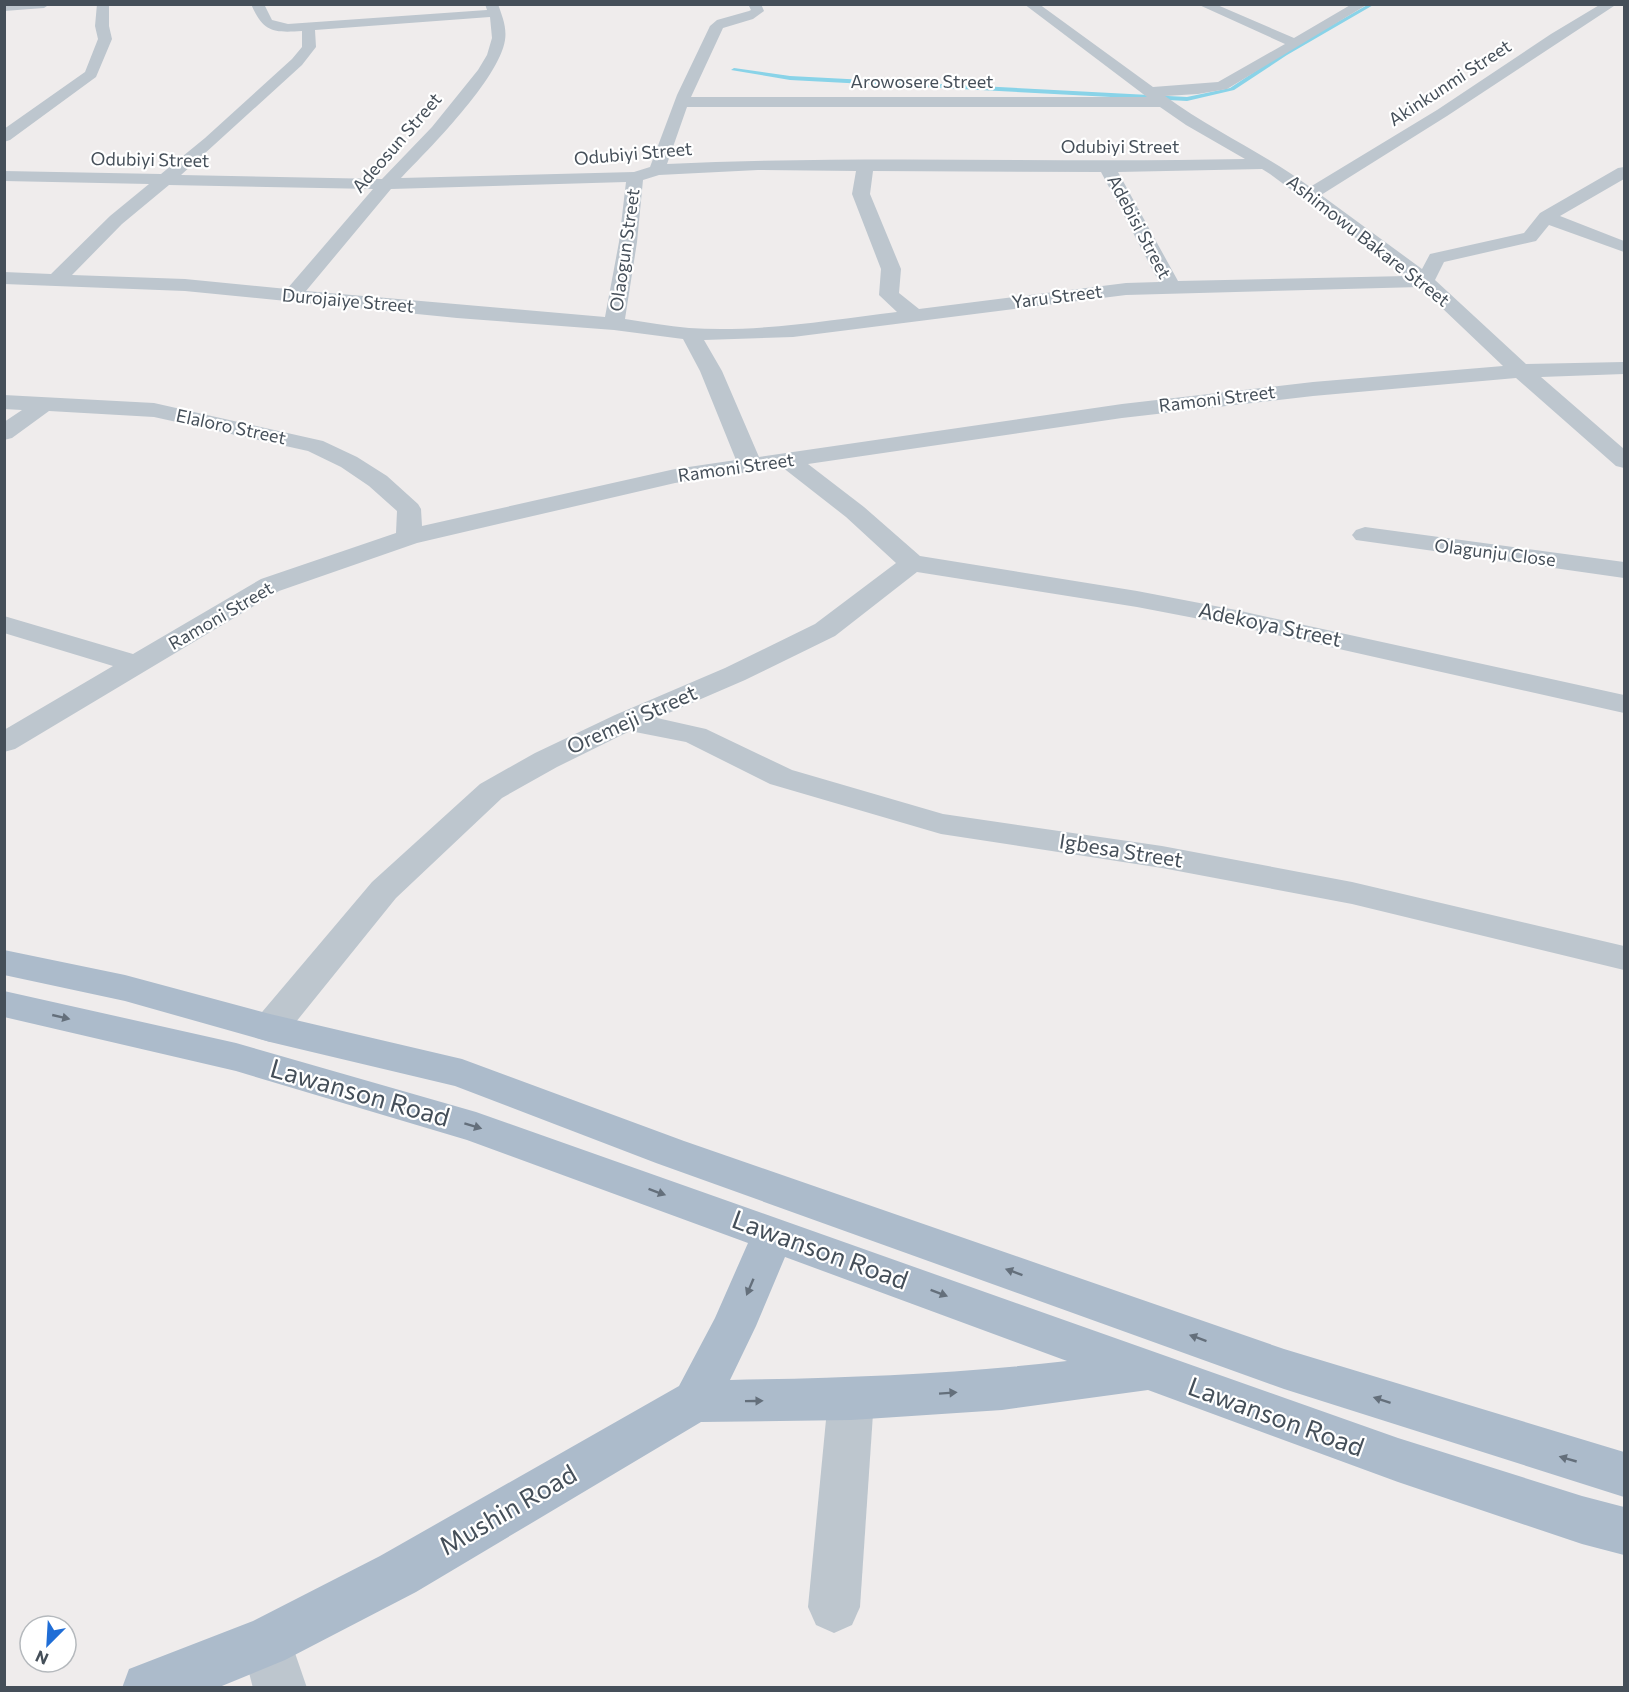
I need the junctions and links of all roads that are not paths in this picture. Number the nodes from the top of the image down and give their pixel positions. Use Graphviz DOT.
graph roads {
  1 [pos="44,4"];
  2 [pos="103,4"];
  3 [pos="257,4"];
  4 [pos="754,4"];
  5 [pos="1030,4"];
  6 [pos="1203,4"];
  7 [pos="1362,4"];
  8 [pos="1611,4"];
  9 [pos="4,7"];
  10 [pos="493,9"];
  11 [pos="308,27"];
  12 [pos="1295,43"];
  13 [pos="1155,96"];
  14 [pos="682,102"];
  15 [pos="4,137"];
  16 [pos="822,149"];
  17 [pos="1265,164"];
  18 [pos="865,165"];
  19 [pos="826,166"];
  20 [pos="1107,167"];
  21 [pos="657,170"];
  22 [pos="1624,172"];
  23 [pos="4,176"];
  24 [pos="635,177"];
  25 [pos="163,179"];
  26 [pos="386,184"];
  27 [pos="1310,195"];
  28 [pos="1546,218"];
  29 [pos="1624,247"];
  30 [pos="4,279"];
  31 [pos="57,279"];
  32 [pos="1425,281"];
  33 [pos="1171,286"];
  34 [pos="292,296"];
  35 [pos="915,316"];
  36 [pos="614,324"];
  37 [pos="690,334"];
  38 [pos="1624,368"];
  39 [pos="1521,372"];
  40 [pos="4,402"];
  41 [pos="44,404"];
  42 [pos="4,433"];
  43 [pos="1624,460"];
  44 [pos="789,461"];
  45 [pos="750,464"];
  46 [pos="1365,535"];
  47 [pos="409,537"];
  48 [pos="912,563"];
  49 [pos="1624,570"];
  50 [pos="4,624"];
  51 [pos="136,664"];
  52 [pos="1624,704"];
  53 [pos="626,721"];
  54 [pos="4,743"];
  55 [pos="1624,958"];
  56 [pos="4,962"];
  57 [pos="4,1004"];
  58 [pos="270,1028"];
  59 [pos="773,1234"];
  60 [pos="1148,1371"];
  61 [pos="851,1400"];
  62 [pos="695,1401"];
  63 [pos="1624,1475"];
  64 [pos="1624,1531"];
  65 [pos="834,1607"];
  66 [pos="274,1665"];
  67 [pos="148,1688"];
  1 -- 9 [label="street"];
  2 -- 15 [label="street"];
  3 -- 11 [label="street"];
  4 -- 14 [label="street, Olaogun Street"];
  5 -- 13 [label="street, Ashimowu Bakare Street"];
  6 -- 12 [label="street"];
  7 -- 12 [label="street, Arowosere Street"];
  8 -- 27 [label="street, Akinkunmi Street"];
  10 -- 11 [label="street"];
  10 -- 26 [label="street, Adeosun Street"];
  11 -- 25 [label="street"];
  12 -- 13 [label="street, Arowosere Street"];
  13 -- 14 [label="street, Arowosere Street"];
  13 -- 17 [label="street, Ashimowu Bakare Street"];
  14 -- 21 [label="street, Olaogun Street"];
  16 -- 19 [label="street"];
  17 -- 20 [label="street, Odubiyi Street"];
  17 -- 27 [label="street, Ashimowu Bakare Street"];
  18 -- 19 [label="street, Odubiyi Street"];
  18 -- 20 [label="street, Odubiyi Street"];
  18 -- 35 [label="street"];
  19 -- 21 [label="street, Odubiyi Street"];
  20 -- 33 [label="street, Adebisi Street"];
  21 -- 24 [label="street, Odubiyi Street"];
  22 -- 28 [label="street"];
  23 -- 25 [label="street, Odubiyi Street"];
  24 -- 26 [label="street, Odubiyi Street"];
  24 -- 36 [label="street, Olaogun Street"];
  25 -- 26 [label="street, Odubiyi Street"];
  25 -- 31 [label="street"];
  26 -- 34 [label="street, Adeosun Street"];
  27 -- 32 [label="street, Ashimowu Bakare Street"];
  28 -- 29 [label="street"];
  28 -- 32 [label="street"];
  30 -- 31 [label="street, Durojaiye Street"];
  31 -- 34 [label="street, Durojaiye Street"];
  32 -- 33 [label="street, Yaru Street"];
  32 -- 39 [label="street, Ashimowu Bakare Street"];
  33 -- 35 [label="street, Yaru Street"];
  34 -- 36 [label="street, Durojaiye Street"];
  35 -- 37 [label="street, Yaru Street"];
  36 -- 37 [label="street, Durojaiye Street"];
  37 -- 45 [label="street"];
  38 -- 39 [label="street, Ramoni Street"];
  39 -- 43 [label="street, Ashimowu Bakare Street"];
  39 -- 44 [label="street, Ramoni Street"];
  40 -- 41 [label="street, Elaloro Street"];
  41 -- 42 [label="street"];
  41 -- 47 [label="street, Elaloro Street"];
  44 -- 45 [label="street, Ramoni Street"];
  44 -- 48 [label="street"];
  45 -- 47 [label="street, Ramoni Street"];
  46 -- 49 [label="street, Olagunju Close"];
  47 -- 51 [label="street, Ramoni Street"];
  48 -- 52 [label="street, Adekoya Street"];
  48 -- 53 [label="street, Oremeji Street"];
  50 -- 51 [label="street"];
  51 -- 54 [label="street, Ramoni Street"];
  53 -- 55 [label="street, Igbesa Street"];
  53 -- 58 [label="street, Oremeji Street"];
  56 -- 58 [label="main road, Lawanson Road"];
  57 -- 59 [label="main road, Lawanson Road, one-way"];
  63 -- 58 [label="main road, Lawanson Road, one-way"];
  59 -- 60 [label="main road, Lawanson Road, one-way"];
  59 -- 62 [label="main road, one-way"];
  61 -- 60 [label="main road, one-way"];
  60 -- 64 [label="main road, Lawanson Road"];
  62 -- 61 [label="main road, one-way"];
  61 -- 65 [label="street"];
  62 -- 66 [label="main road, Mushin Road"];
  66 -- 67 [label="main road, Mushin Road"];
}
